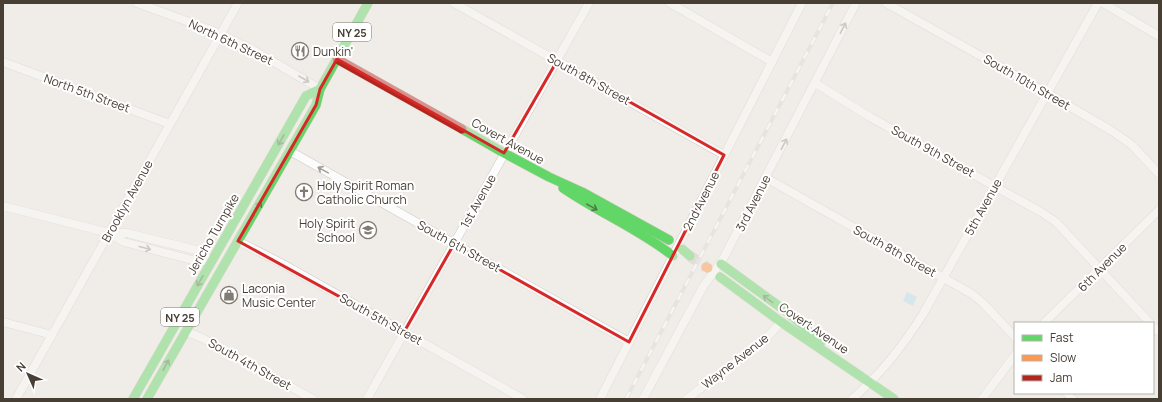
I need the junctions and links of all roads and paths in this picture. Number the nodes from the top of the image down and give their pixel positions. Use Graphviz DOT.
graph roads {
  1 [pos="137,3"];
  2 [pos="238,3"];
  3 [pos="368,3"];
  4 [pos="454,3"];
  5 [pos="589,3"];
  6 [pos="670,3"];
  7 [pos="802,3"];
  8 [pos="856,3"];
  9 [pos="886,3"];
  10 [pos="1098,3"];
  11 [pos="1103,3"];
  12 [pos="220,35"];
  13 [pos="1159,36"];
  14 [pos="337,59"];
  15 [pos="557,61"];
  16 [pos="3,62"];
  17 [pos="772,62"];
  18 [pos="815,83"];
  19 [pos="320,88"];
  20 [pos="1048,93"];
  21 [pos="170,124"];
  22 [pos="290,151"];
  23 [pos="504,153"];
  24 [pos="724,155"];
  25 [pos="1159,174"];
  26 [pos="549,177"];
  27 [pos="766,178"];
  28 [pos="995,185"];
  29 [pos="3,206"];
  30 [pos="1159,210"];
  31 [pos="109,233"];
  32 [pos="227,235"];
  33 [pos="669,240"];
  34 [pos="238,241"];
  35 [pos="454,244"];
  36 [pos="682,249"];
  37 [pos="673,256"];
  38 [pos="690,256"];
  39 [pos="211,261"];
  40 [pos="721,264"];
  41 [pos="223,266"];
  42 [pos="1100,269"];
  43 [pos="720,277"];
  44 [pos="943,278"];
  45 [pos="3,322"];
  46 [pos="781,322"];
  47 [pos="1045,322"];
  48 [pos="1149,322"];
  49 [pos="185,331"];
  50 [pos="404,332"];
  51 [pos="52,334"];
  52 [pos="1014,336"];
  53 [pos="629,342"];
  54 [pos="1014,356"];
  55 [pos="840,360"];
  56 [pos="871,382"];
  57 [pos="16,399"];
  58 [pos="134,399"];
  59 [pos="147,399"];
  60 [pos="313,399"];
  61 [pos="367,399"];
  62 [pos="523,399"];
  63 [pos="600,399"];
  64 [pos="643,399"];
  65 [pos="687,399"];
  66 [pos="852,399"];
  67 [pos="894,399"];
  68 [pos="982,399"];
  1 -- 12 [label="street, North 6th Street"];
  2 -- 12 [label="street, Brooklyn Avenue"];
  3 -- 14 [label="main road, Jericho Turnpike / NY 25"];
  4 -- 15 [label="street, South 8th Street"];
  5 -- 15 [label="street, 1st Avenue"];
  6 -- 17 [label="street"];
  7 -- 17 [label="street, 2nd Avenue"];
  18 -- 8 [label="street, 3rd Avenue, one-way"];
  9 -- 20 [label="street, South 10th Street"];
  10 -- 20 [label="street, 5th Avenue"];
  11 -- 13 [label="street"];
  12 -- 19 [label="street, North 6th Street, one-way"];
  12 -- 21 [label="street, Brooklyn Avenue"];
  14 -- 19 [label="main road, Jericho Turnpike / NY 25"];
  14 -- 23 [label="main road, Covert Avenue"];
  15 -- 23 [label="street, 1st Avenue"];
  15 -- 24 [label="street, South 8th Street"];
  16 -- 21 [label="street, North 5th Street"];
  17 -- 24 [label="street, 2nd Avenue"];
  27 -- 18 [label="street, 3rd Avenue, one-way"];
  18 -- 28 [label="street, South 9th Street"];
  19 -- 22 [label="main road, Jericho Turnpike / NY 25"];
  19 -- 32 [label="main road, Jericho Turnpike / NY 25, one-way"];
  20 -- 25 [label="street, South 10th Street"];
  20 -- 28 [label="street, 5th Avenue"];
  21 -- 31 [label="street, Brooklyn Avenue"];
  34 -- 22 [label="main road, Jericho Turnpike / NY 25, one-way"];
  35 -- 22 [label="street, South 6th Street, one-way"];
  23 -- 26 [label="main road, Covert Avenue"];
  23 -- 35 [label="street, 1st Avenue"];
  24 -- 37 [label="street, 2nd Avenue"];
  26 -- 33 [label="main road, Covert Avenue"];
  26 -- 37 [label="main road, one-way"];
  27 -- 40 [label="street, 3rd Avenue"];
  27 -- 44 [label="street, South 8th Street"];
  28 -- 42 [label="street, South 9th Street"];
  28 -- 44 [label="street, 5th Avenue"];
  29 -- 31 [label="street"];
  30 -- 42 [label="street, 6th Avenue"];
  31 -- 39 [label="street"];
  31 -- 51 [label="street, Brooklyn Avenue"];
  32 -- 34 [label="main road"];
  32 -- 39 [label="main road, Jericho Turnpike / NY 25"];
  34 -- 41 [label="main road, Jericho Turnpike / NY 25"];
  34 -- 50 [label="street, South 5th Street"];
  35 -- 50 [label="street, 1st Avenue"];
  35 -- 53 [label="street, South 6th Street"];
  36 -- 38 [label="main road"];
  37 -- 53 [label="street, 2nd Avenue"];
  39 -- 41 [label="street"];
  39 -- 58 [label="main road, Jericho Turnpike / NY 25, one-way"];
  55 -- 40 [label="main road, one-way"];
  40 -- 64 [label="street, 3rd Avenue"];
  41 -- 49 [label="main road, Jericho Turnpike / NY 25"];
  42 -- 47 [label="street, 6th Avenue"];
  42 -- 48 [label="street, South 9th Street"];
  43 -- 46 [label="main road, Covert Avenue"];
  44 -- 52 [label="street, South 8th Street"];
  44 -- 56 [label="street, 5th Avenue"];
  45 -- 51 [label="street"];
  46 -- 55 [label="main road, Covert Avenue"];
  46 -- 65 [label="street, Wayne Avenue"];
  59 -- 49 [label="main road, Jericho Turnpike / NY 25, one-way"];
  49 -- 60 [label="street, South 4th Street"];
  50 -- 61 [label="street, 1st Avenue"];
  50 -- 62 [label="street, South 5th Street"];
  51 -- 57 [label="street, Brooklyn Avenue"];
  53 -- 63 [label="street, 2nd Avenue"];
  54 -- 68 [label="street"];
  55 -- 56 [label="main road, Covert Avenue"];
  56 -- 66 [label="street, 5th Avenue"];
  56 -- 67 [label="main road, Covert Avenue"];
}
